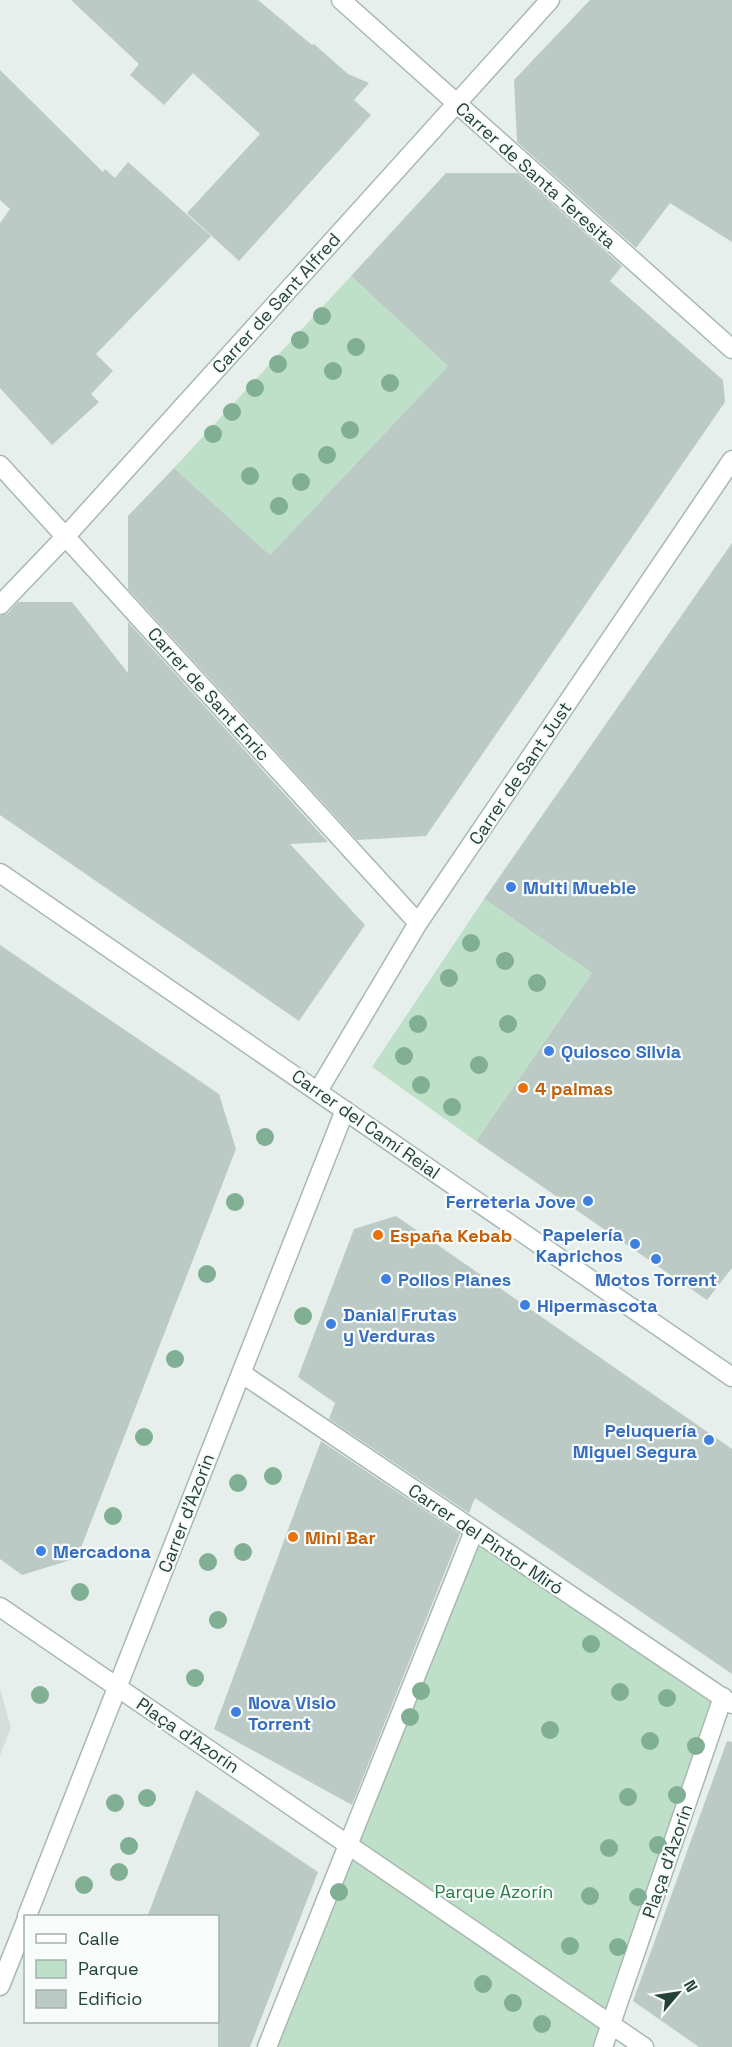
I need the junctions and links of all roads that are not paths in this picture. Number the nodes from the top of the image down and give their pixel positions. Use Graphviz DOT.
graph roads {
  1 [pos="341,0"];
  2 [pos="550,0"];
  3 [pos="456,104"];
  4 [pos="732,349"];
  5 [pos="732,460"];
  6 [pos="0,465"];
  7 [pos="66,536"];
  8 [pos="0,605"];
  9 [pos="0,873"];
  10 [pos="418,923"];
  11 [pos="318,1091"];
  12 [pos="345,1110"];
  13 [pos="241,1373"];
  14 [pos="732,1377"];
  15 [pos="474,1531"];
  16 [pos="0,1607"];
  17 [pos="117,1687"];
  18 [pos="728,1700"];
  19 [pos="347,1844"];
  20 [pos="28,1915"];
  21 [pos="24,1926"];
  22 [pos="0,1986"];
  23 [pos="611,2025"];
  24 [pos="267,2047"];
  25 [pos="603,2047"];
  26 [pos="644,2047"];
  1 -- 3 [label="street, Carrer de Santa Teresita"];
  2 -- 3 [label="street, Carrer de Sant Alfred"];
  3 -- 4 [label="street, Carrer de Santa Teresita"];
  3 -- 7 [label="street, Carrer de Sant Alfred"];
  5 -- 10 [label="street, Carrer de Sant Just"];
  6 -- 7 [label="street, Carrer de Sant Enric"];
  7 -- 8 [label="street, Carrer de Sant Alfred"];
  7 -- 10 [label="street, Carrer de Sant Enric"];
  9 -- 11 [label="street, Carrer del Camí Reial"];
  10 -- 11 [label="street, Carrer de Sant Just"];
  11 -- 12 [label="street, Carrer del Camí Reial"];
  12 -- 13 [label="street, Carrer d'Azorin"];
  12 -- 14 [label="street, Carrer del Camí Reial"];
  13 -- 15 [label="street, Carrer del Pintor Miró"];
  13 -- 17 [label="street, Carrer d'Azorin"];
  15 -- 18 [label="street, Carrer del Pintor Miró"];
  15 -- 19 [label="street"];
  16 -- 17 [label="street, Plaça d'Azorín"];
  17 -- 19 [label="street, Plaça d'Azorín"];
  17 -- 20 [label="street, Carrer d'Azorin"];
  18 -- 23 [label="street, Plaça d'Azorín"];
  19 -- 23 [label="street, Plaça d'Azorín"];
  19 -- 24 [label="street"];
  21 -- 22 [label="street"];
  23 -- 25 [label="street, Plaça d'Azorín"];
  23 -- 26 [label="street, Plaça d'Azorín"];
}
